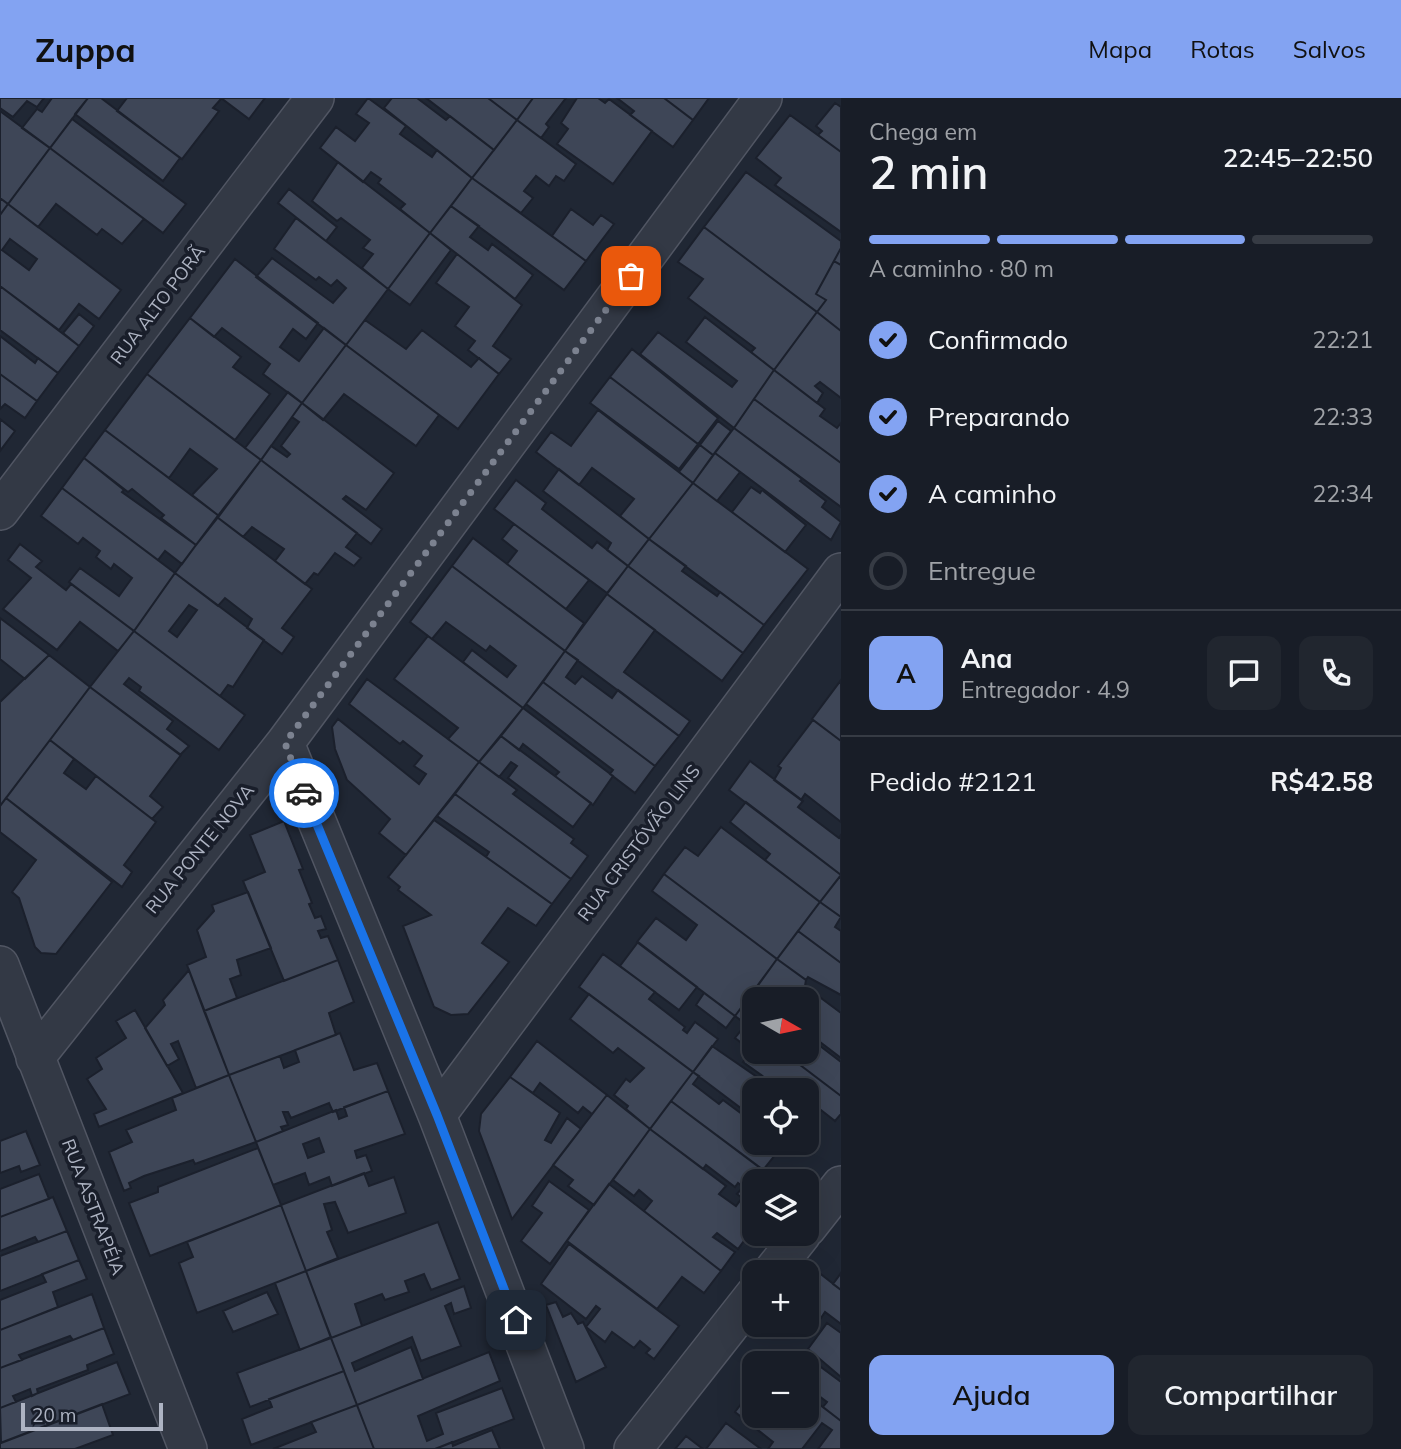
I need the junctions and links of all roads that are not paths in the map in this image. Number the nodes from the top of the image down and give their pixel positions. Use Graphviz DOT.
graph roads {
  1 [pos="315,98"];
  2 [pos="763,98"];
  3 [pos="0,511"];
  4 [pos="841,572"];
  5 [pos="285,743"];
  6 [pos="0,965"];
  7 [pos="35,1058"];
  8 [pos="437,1115"];
  9 [pos="841,1185"];
  10 [pos="819,1213"];
  11 [pos="793,1246"];
  12 [pos="781,1260"];
  13 [pos="742,1310"];
  14 [pos="188,1449"];
  15 [pos="565,1449"];
  16 [pos="633,1449"];
  1 -- 3 [label="street, RUA ALTO PORÃ"];
  2 -- 5 [label="street, RUA PONTE NOVA"];
  4 -- 8 [label="street, RUA CRISTÓVÃO LINS"];
  5 -- 7 [label="street, RUA PONTE NOVA"];
  5 -- 8 [label="street"];
  6 -- 7 [label="street, RUA ASTRAPÉIA"];
  7 -- 14 [label="street, RUA ASTRAPÉIA"];
  8 -- 15 [label="street"];
  9 -- 10 [label="street"];
  11 -- 12 [label="street"];
  13 -- 16 [label="street"];
}
